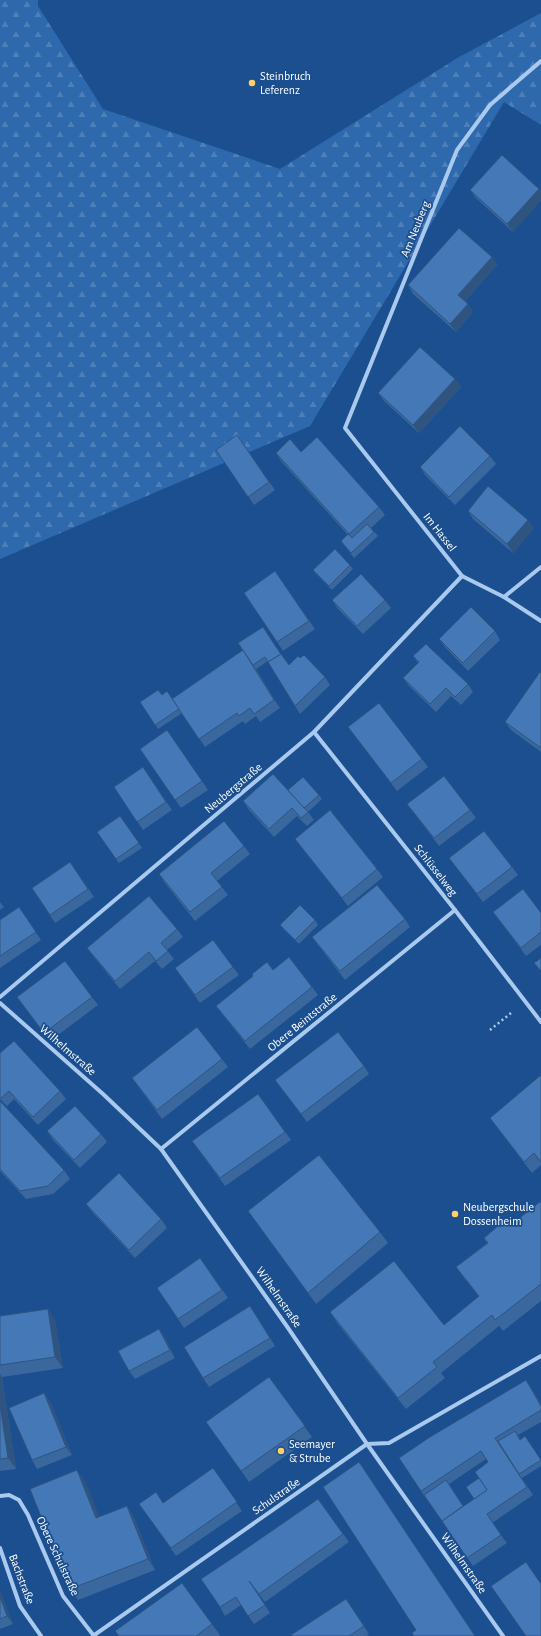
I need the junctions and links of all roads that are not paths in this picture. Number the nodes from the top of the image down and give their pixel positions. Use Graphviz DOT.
graph roads {
  1 [pos="541,62"];
  2 [pos="345,428"];
  3 [pos="541,567"];
  4 [pos="462,576"];
  5 [pos="504,596"];
  6 [pos="541,622"];
  7 [pos="314,732"];
  8 [pos="455,910"];
  9 [pos="0,997"];
  10 [pos="0,1003"];
  11 [pos="541,1022"];
  12 [pos="161,1149"];
  13 [pos="541,1356"];
  14 [pos="368,1444"];
  15 [pos="0,1496"];
  16 [pos="0,1548"];
  17 [pos="41,1636"];
  18 [pos="94,1636"];
  19 [pos="503,1636"];
  1 -- 2 [label="street, Am Neuberg"];
  2 -- 4 [label="street, Im Hassel"];
  3 -- 5 [label="street"];
  4 -- 5 [label="street, Im Hassel"];
  4 -- 7 [label="street, Neubergstraße"];
  5 -- 6 [label="street, Im Hassel"];
  7 -- 8 [label="street, Schlüsselweg"];
  7 -- 9 [label="street, Neubergstraße"];
  8 -- 11 [label="street, Schlüsselweg"];
  8 -- 12 [label="street, Obere Beintstraße"];
  10 -- 12 [label="street, Wilhelmstraße"];
  12 -- 14 [label="street, Wilhelmstraße"];
  13 -- 14 [label="street"];
  14 -- 18 [label="street, Schulstraße"];
  14 -- 19 [label="street, Wilhelmstraße"];
  15 -- 18 [label="street, Obere Schulstraße"];
  16 -- 17 [label="street, Bachstraße"];
}
